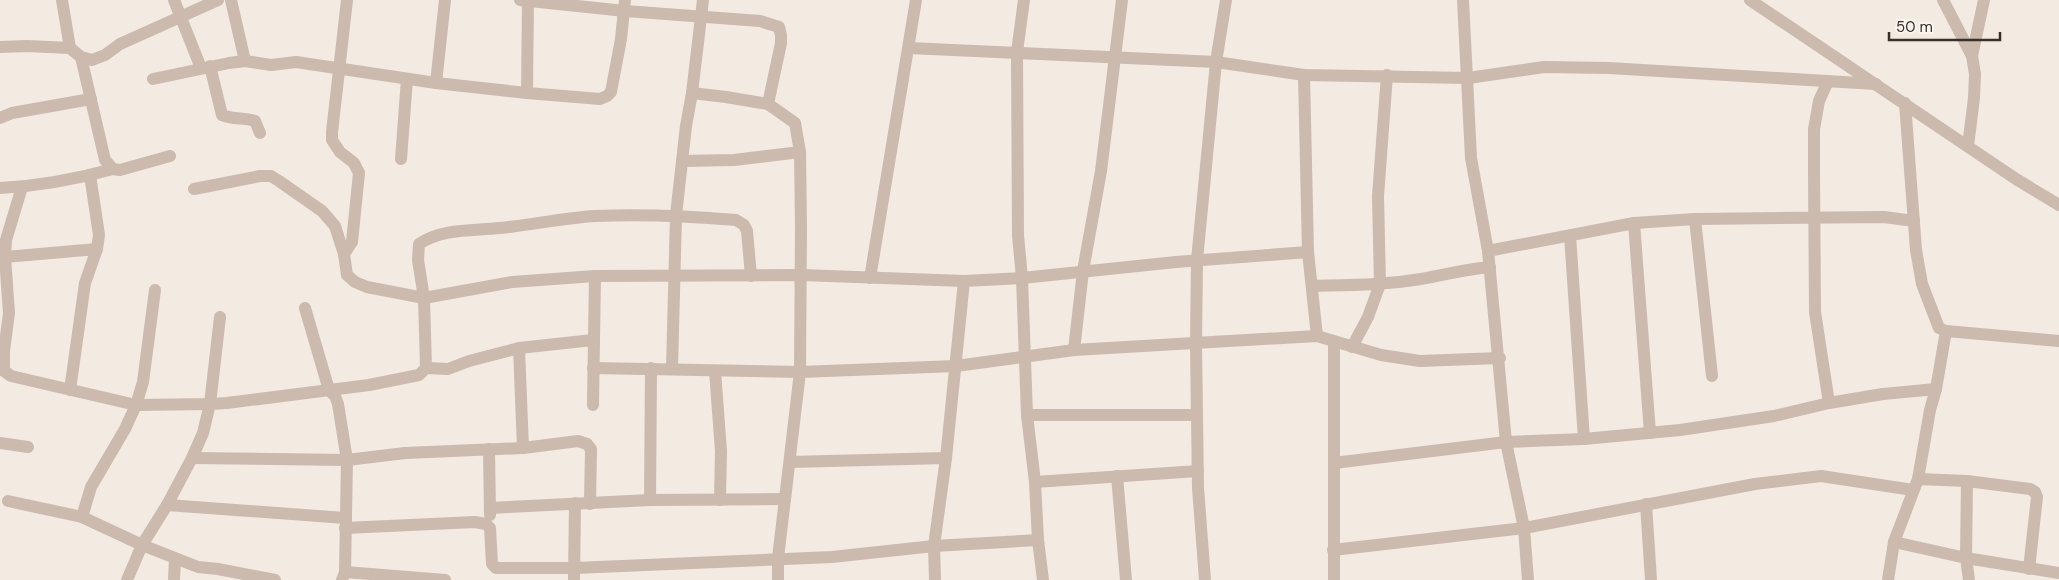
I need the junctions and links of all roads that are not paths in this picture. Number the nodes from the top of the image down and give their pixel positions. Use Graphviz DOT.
graph roads {
  1 [pos="62,0"];
  2 [pos="174,0"];
  3 [pos="218,0"];
  4 [pos="231,0"];
  5 [pos="348,0"];
  6 [pos="445,0"];
  7 [pos="520,0"];
  8 [pos="528,0"];
  9 [pos="703,0"];
  10 [pos="916,0"];
  11 [pos="1122,0"];
  12 [pos="1226,0"];
  13 [pos="1463,0"];
  14 [pos="1750,0"];
  15 [pos="1943,0"];
  16 [pos="1984,0"];
  17 [pos="1020,2"];
  18 [pos="625,6"];
  19 [pos="180,17"];
  20 [pos="700,17"];
  21 [pos="0,47"];
  22 [pos="70,48"];
  23 [pos="909,48"];
  24 [pos="1017,52"];
  25 [pos="81,56"];
  26 [pos="1972,56"];
  27 [pos="1114,58"];
  28 [pos="245,61"];
  29 [pos="1216,62"];
  30 [pos="205,67"];
  31 [pos="338,69"];
  32 [pos="1304,74"];
  33 [pos="1387,75"];
  34 [pos="1468,78"];
  35 [pos="154,79"];
  36 [pos="407,79"];
  37 [pos="1828,81"];
  38 [pos="436,83"];
  39 [pos="1876,84"];
  40 [pos="527,93"];
  41 [pos="692,93"];
  42 [pos="91,99"];
  43 [pos="1905,103"];
  44 [pos="768,104"];
  45 [pos="0,118"];
  46 [pos="260,133"];
  47 [pos="1968,146"];
  48 [pos="800,152"];
  49 [pos="170,156"];
  50 [pos="401,159"];
  51 [pos="682,161"];
  52 [pos="113,169"];
  53 [pos="90,175"];
  54 [pos="22,187"];
  55 [pos="0,188"];
  56 [pos="194,189"];
  57 [pos="2059,205"];
  58 [pos="676,215"];
  59 [pos="1815,217"];
  60 [pos="1695,218"];
  61 [pos="1914,221"];
  62 [pos="1634,224"];
  63 [pos="1570,236"];
  64 [pos="97,248"];
  65 [pos="1488,251"];
  66 [pos="1308,252"];
  67 [pos="344,254"];
  68 [pos="5,257"];
  69 [pos="1197,260"];
  70 [pos="1490,266"];
  71 [pos="1083,271"];
  72 [pos="802,275"];
  73 [pos="595,276"];
  74 [pos="751,276"];
  75 [pos="674,277"];
  76 [pos="870,278"];
  77 [pos="1022,278"];
  78 [pos="964,281"];
  79 [pos="1380,284"];
  80 [pos="1312,286"];
  81 [pos="156,290"];
  82 [pos="424,298"];
  83 [pos="305,308"];
  84 [pos="220,317"];
  85 [pos="1946,332"];
  86 [pos="1317,336"];
  87 [pos="593,340"];
  88 [pos="2059,341"];
  89 [pos="1334,342"];
  90 [pos="1196,344"];
  91 [pos="1352,347"];
  92 [pos="519,348"];
  93 [pos="1074,350"];
  94 [pos="2,351"];
  95 [pos="1025,356"];
  96 [pos="1500,358"];
  97 [pos="956,366"];
  98 [pos="426,368"];
  99 [pos="593,368"];
  100 [pos="651,368"];
  101 [pos="672,369"];
  102 [pos="715,372"];
  103 [pos="800,372"];
  104 [pos="1712,376"];
  105 [pos="1936,389"];
  106 [pos="70,390"];
  107 [pos="329,390"];
  108 [pos="1829,403"];
  109 [pos="210,404"];
  110 [pos="136,405"];
  111 [pos="593,405"];
  112 [pos="1027,415"];
  113 [pos="1197,415"];
  114 [pos="1650,433"];
  115 [pos="1584,439"];
  116 [pos="1506,442"];
  117 [pos="0,443"];
  118 [pos="28,447"];
  119 [pos="523,448"];
  120 [pos="489,449"];
  121 [pos="192,458"];
  122 [pos="946,458"];
  123 [pos="347,460"];
  124 [pos="790,462"];
  125 [pos="1334,463"];
  126 [pos="1198,471"];
  127 [pos="1117,476"];
  128 [pos="1967,481"];
  129 [pos="1035,482"];
  130 [pos="1916,484"];
  131 [pos="785,499"];
  132 [pos="650,500"];
  133 [pos="720,500"];
  134 [pos="8,501"];
  135 [pos="575,503"];
  136 [pos="590,504"];
  137 [pos="1646,504"];
  138 [pos="167,505"];
  139 [pos="490,508"];
  140 [pos="82,517"];
  141 [pos="345,523"];
  142 [pos="490,528"];
  143 [pos="1524,528"];
  144 [pos="1038,540"];
  145 [pos="1894,542"];
  146 [pos="142,545"];
  147 [pos="934,546"];
  148 [pos="1333,550"];
  149 [pos="778,558"];
  150 [pos="1966,558"];
  151 [pos="175,559"];
  152 [pos="2029,568"];
  153 [pos="542,574"];
  154 [pos="575,574"];
  155 [pos="2054,575"];
  156 [pos="229,576"];
  157 [pos="343,576"];
  158 [pos="127,580"];
  159 [pos="174,580"];
  160 [pos="275,580"];
  161 [pos="445,580"];
  162 [pos="778,580"];
  163 [pos="935,580"];
  164 [pos="1043,580"];
  165 [pos="1126,580"];
  166 [pos="1205,580"];
  167 [pos="1334,580"];
  168 [pos="1528,580"];
  169 [pos="1652,580"];
  170 [pos="1888,580"];
  171 [pos="1969,580"];
  1 -- 22 [label="street"];
  2 -- 19 [label="street"];
  3 -- 19 [label="street"];
  4 -- 28 [label="street"];
  5 -- 31 [label="street"];
  6 -- 38 [label="street"];
  7 -- 8 [label="street"];
  8 -- 18 [label="street"];
  8 -- 40 [label="street"];
  9 -- 20 [label="street"];
  10 -- 23 [label="street"];
  11 -- 27 [label="street"];
  12 -- 29 [label="street"];
  13 -- 34 [label="street"];
  14 -- 39 [label="street"];
  15 -- 26 [label="street"];
  16 -- 26 [label="street"];
  17 -- 24 [label="street"];
  18 -- 20 [label="street"];
  18 -- 40 [label="street"];
  19 -- 25 [label="street"];
  19 -- 30 [label="street"];
  20 -- 41 [label="street"];
  20 -- 44 [label="street"];
  21 -- 22 [label="street"];
  22 -- 25 [label="street"];
  23 -- 24 [label="street"];
  23 -- 76 [label="street"];
  24 -- 27 [label="street"];
  24 -- 77 [label="street"];
  25 -- 42 [label="street"];
  26 -- 47 [label="street"];
  27 -- 29 [label="street"];
  27 -- 71 [label="street"];
  28 -- 30 [label="street"];
  28 -- 31 [label="street"];
  29 -- 32 [label="street"];
  29 -- 69 [label="street"];
  30 -- 35 [label="street"];
  30 -- 46 [label="street"];
  31 -- 36 [label="street"];
  31 -- 67 [label="street"];
  32 -- 33 [label="street"];
  32 -- 66 [label="street"];
  33 -- 34 [label="street"];
  33 -- 79 [label="street"];
  34 -- 37 [label="street"];
  34 -- 65 [label="street"];
  36 -- 38 [label="street"];
  36 -- 50 [label="street"];
  37 -- 39 [label="street"];
  37 -- 59 [label="street"];
  38 -- 40 [label="street"];
  39 -- 43 [label="street"];
  41 -- 44 [label="street"];
  41 -- 51 [label="street"];
  42 -- 45 [label="street"];
  42 -- 52 [label="street"];
  43 -- 47 [label="street"];
  43 -- 61 [label="street"];
  44 -- 48 [label="street"];
  47 -- 57 [label="street"];
  48 -- 51 [label="street"];
  48 -- 72 [label="street"];
  49 -- 52 [label="street"];
  51 -- 58 [label="street"];
  52 -- 53 [label="street"];
  53 -- 54 [label="street"];
  53 -- 64 [label="street"];
  54 -- 55 [label="street"];
  54 -- 68 [label="street"];
  56 -- 67 [label="street"];
  58 -- 74 [label="street"];
  58 -- 75 [label="street"];
  58 -- 82 [label="street"];
  59 -- 60 [label="street"];
  59 -- 61 [label="street"];
  59 -- 108 [label="street"];
  60 -- 62 [label="street"];
  60 -- 104 [label="street"];
  61 -- 85 [label="street"];
  62 -- 63 [label="street"];
  62 -- 114 [label="street"];
  63 -- 65 [label="street"];
  63 -- 115 [label="street"];
  64 -- 68 [label="street"];
  64 -- 106 [label="street"];
  65 -- 70 [label="street"];
  66 -- 69 [label="street"];
  66 -- 80 [label="street"];
  67 -- 82 [label="street"];
  68 -- 94 [label="street"];
  69 -- 71 [label="street"];
  69 -- 90 [label="street"];
  70 -- 79 [label="street"];
  70 -- 96 [label="street"];
  71 -- 77 [label="street"];
  71 -- 93 [label="street"];
  72 -- 74 [label="street"];
  72 -- 76 [label="street"];
  72 -- 103 [label="street"];
  73 -- 75 [label="street"];
  73 -- 82 [label="street"];
  73 -- 87 [label="street"];
  74 -- 75 [label="street"];
  75 -- 101 [label="street"];
  76 -- 78 [label="street"];
  77 -- 78 [label="street"];
  77 -- 95 [label="street"];
  78 -- 97 [label="street"];
  79 -- 80 [label="street"];
  79 -- 91 [label="street"];
  80 -- 86 [label="street"];
  81 -- 110 [label="street"];
  82 -- 98 [label="street"];
  83 -- 107 [label="street"];
  84 -- 109 [label="street"];
  85 -- 88 [label="street"];
  85 -- 105 [label="street"];
  86 -- 89 [label="street"];
  86 -- 90 [label="street"];
  87 -- 92 [label="street"];
  87 -- 99 [label="street"];
  89 -- 91 [label="street"];
  89 -- 125 [label="street"];
  90 -- 93 [label="street"];
  90 -- 113 [label="street"];
  91 -- 96 [label="street"];
  92 -- 98 [label="street"];
  92 -- 119 [label="street"];
  93 -- 95 [label="street"];
  94 -- 106 [label="street"];
  95 -- 97 [label="street"];
  95 -- 112 [label="street"];
  96 -- 116 [label="street"];
  97 -- 103 [label="street"];
  97 -- 122 [label="street"];
  98 -- 107 [label="street"];
  99 -- 100 [label="street"];
  99 -- 111 [label="street"];
  100 -- 101 [label="street"];
  100 -- 132 [label="street"];
  101 -- 102 [label="street"];
  102 -- 103 [label="street"];
  102 -- 133 [label="street"];
  103 -- 124 [label="street"];
  105 -- 108 [label="street"];
  105 -- 130 [label="street"];
  106 -- 110 [label="street"];
  107 -- 109 [label="street"];
  107 -- 123 [label="street"];
  108 -- 114 [label="street"];
  109 -- 110 [label="street"];
  109 -- 121 [label="street"];
  110 -- 140 [label="street"];
  112 -- 113 [label="street"];
  112 -- 129 [label="street"];
  113 -- 126 [label="street"];
  114 -- 115 [label="street"];
  115 -- 116 [label="street"];
  116 -- 125 [label="street"];
  116 -- 143 [label="street"];
  117 -- 118 [label="street"];
  119 -- 120 [label="street"];
  119 -- 136 [label="street"];
  120 -- 123 [label="street"];
  120 -- 139 [label="street"];
  121 -- 123 [label="street"];
  121 -- 138 [label="street"];
  122 -- 124 [label="street"];
  122 -- 147 [label="street"];
  123 -- 141 [label="street"];
  124 -- 131 [label="street"];
  125 -- 148 [label="street"];
  126 -- 127 [label="street"];
  126 -- 166 [label="street"];
  127 -- 129 [label="street"];
  127 -- 165 [label="street"];
  128 -- 130 [label="street"];
  128 -- 150 [label="street"];
  128 -- 152 [label="street"];
  129 -- 144 [label="street"];
  130 -- 137 [label="street"];
  130 -- 145 [label="street"];
  131 -- 133 [label="street"];
  131 -- 149 [label="street"];
  132 -- 133 [label="street"];
  132 -- 136 [label="street"];
  134 -- 140 [label="street"];
  135 -- 136 [label="street"];
  135 -- 139 [label="street"];
  135 -- 154 [label="street"];
  137 -- 143 [label="street"];
  137 -- 169 [label="street"];
  138 -- 141 [label="street"];
  138 -- 146 [label="street"];
  139 -- 142 [label="street"];
  140 -- 146 [label="street"];
  141 -- 142 [label="street"];
  141 -- 157 [label="street"];
  142 -- 153 [label="street"];
  143 -- 148 [label="street"];
  143 -- 168 [label="street"];
  144 -- 147 [label="street"];
  144 -- 164 [label="street"];
  145 -- 150 [label="street"];
  145 -- 170 [label="street"];
  146 -- 151 [label="street"];
  146 -- 158 [label="street"];
  147 -- 149 [label="street"];
  147 -- 163 [label="street"];
  148 -- 167 [label="street"];
  149 -- 154 [label="street"];
  149 -- 162 [label="street"];
  150 -- 152 [label="street"];
  150 -- 171 [label="street"];
  151 -- 156 [label="street"];
  151 -- 159 [label="street"];
  152 -- 155 [label="street"];
  153 -- 154 [label="street"];
  156 -- 160 [label="street"];
  157 -- 161 [label="street"];
}
